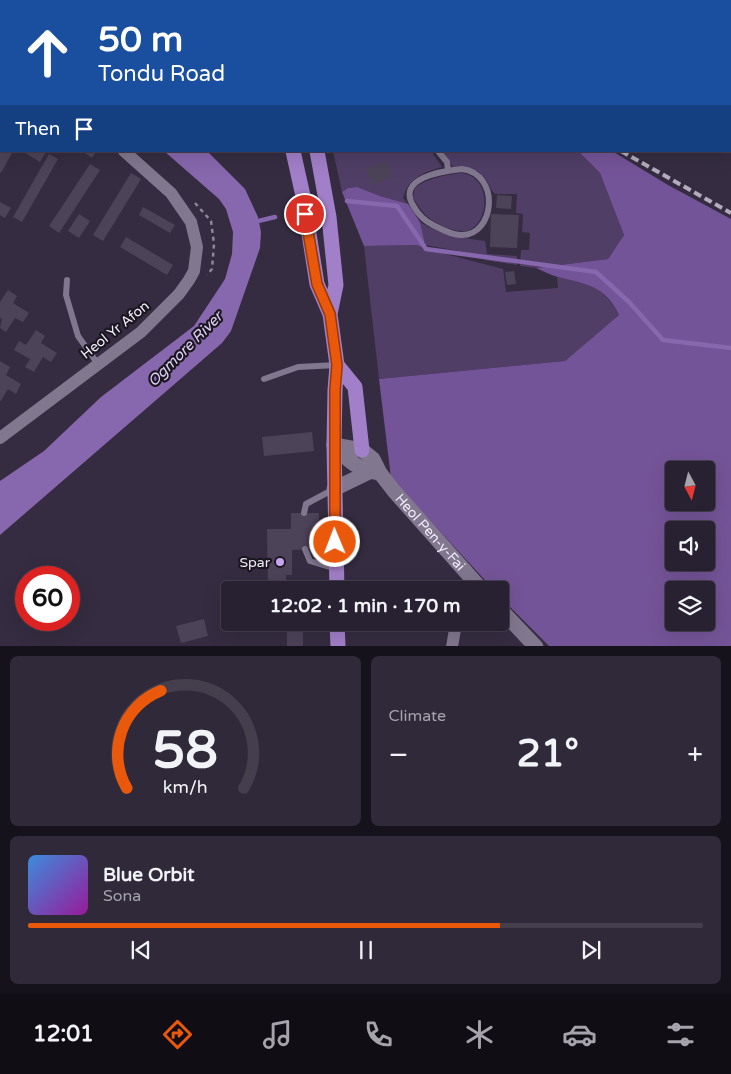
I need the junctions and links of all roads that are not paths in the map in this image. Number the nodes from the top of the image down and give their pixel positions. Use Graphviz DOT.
graph roads {
  1 [pos="125,152"];
  2 [pos="293,152"];
  3 [pos="318,152"];
  4 [pos="439,152"];
  5 [pos="448,170"];
  6 [pos="68,280"];
  7 [pos="330,314"];
  8 [pos="98,364"];
  9 [pos="337,365"];
  10 [pos="264,379"];
  11 [pos="0,438"];
  12 [pos="334,445"];
  13 [pos="362,450"];
  14 [pos="374,472"];
  15 [pos="334,489"];
  16 [pos="304,513"];
  17 [pos="305,549"];
  18 [pos="337,569"];
  19 [pos="337,581"];
  20 [pos="474,581"];
  21 [pos="509,618"];
  22 [pos="337,631"];
  23 [pos="455,631"];
  24 [pos="338,646"];
  25 [pos="452,646"];
  26 [pos="536,646"];
  1 -- 8 [label="street, Heol Yr Afon"];
  2 -- 7 [label="main road"];
  3 -- 7 [label="main road"];
  4 -- 5 [label="lane"];
  5 -- 5 [label="lane"];
  6 -- 8 [label="lane"];
  7 -- 9 [label="main road"];
  8 -- 11 [label="street, Heol Yr Afon"];
  9 -- 10 [label="lane"];
  9 -- 12 [label="main road"];
  9 -- 13 [label="main road"];
  12 -- 13 [label="street"];
  12 -- 14 [label="street, Heol Pen-y-Fai"];
  12 -- 15 [label="main road"];
  13 -- 14 [label="street, Heol Pen-y-Fai"];
  14 -- 15 [label="street"];
  14 -- 20 [label="street, Heol Pen-y-Fai"];
  15 -- 16 [label="lane"];
  15 -- 18 [label="main road"];
  17 -- 18 [label="lane"];
  18 -- 19 [label="main road"];
  21 -- 26 [label="street"];
  22 -- 24 [label="main road"];
  23 -- 25 [label="street"];
}
